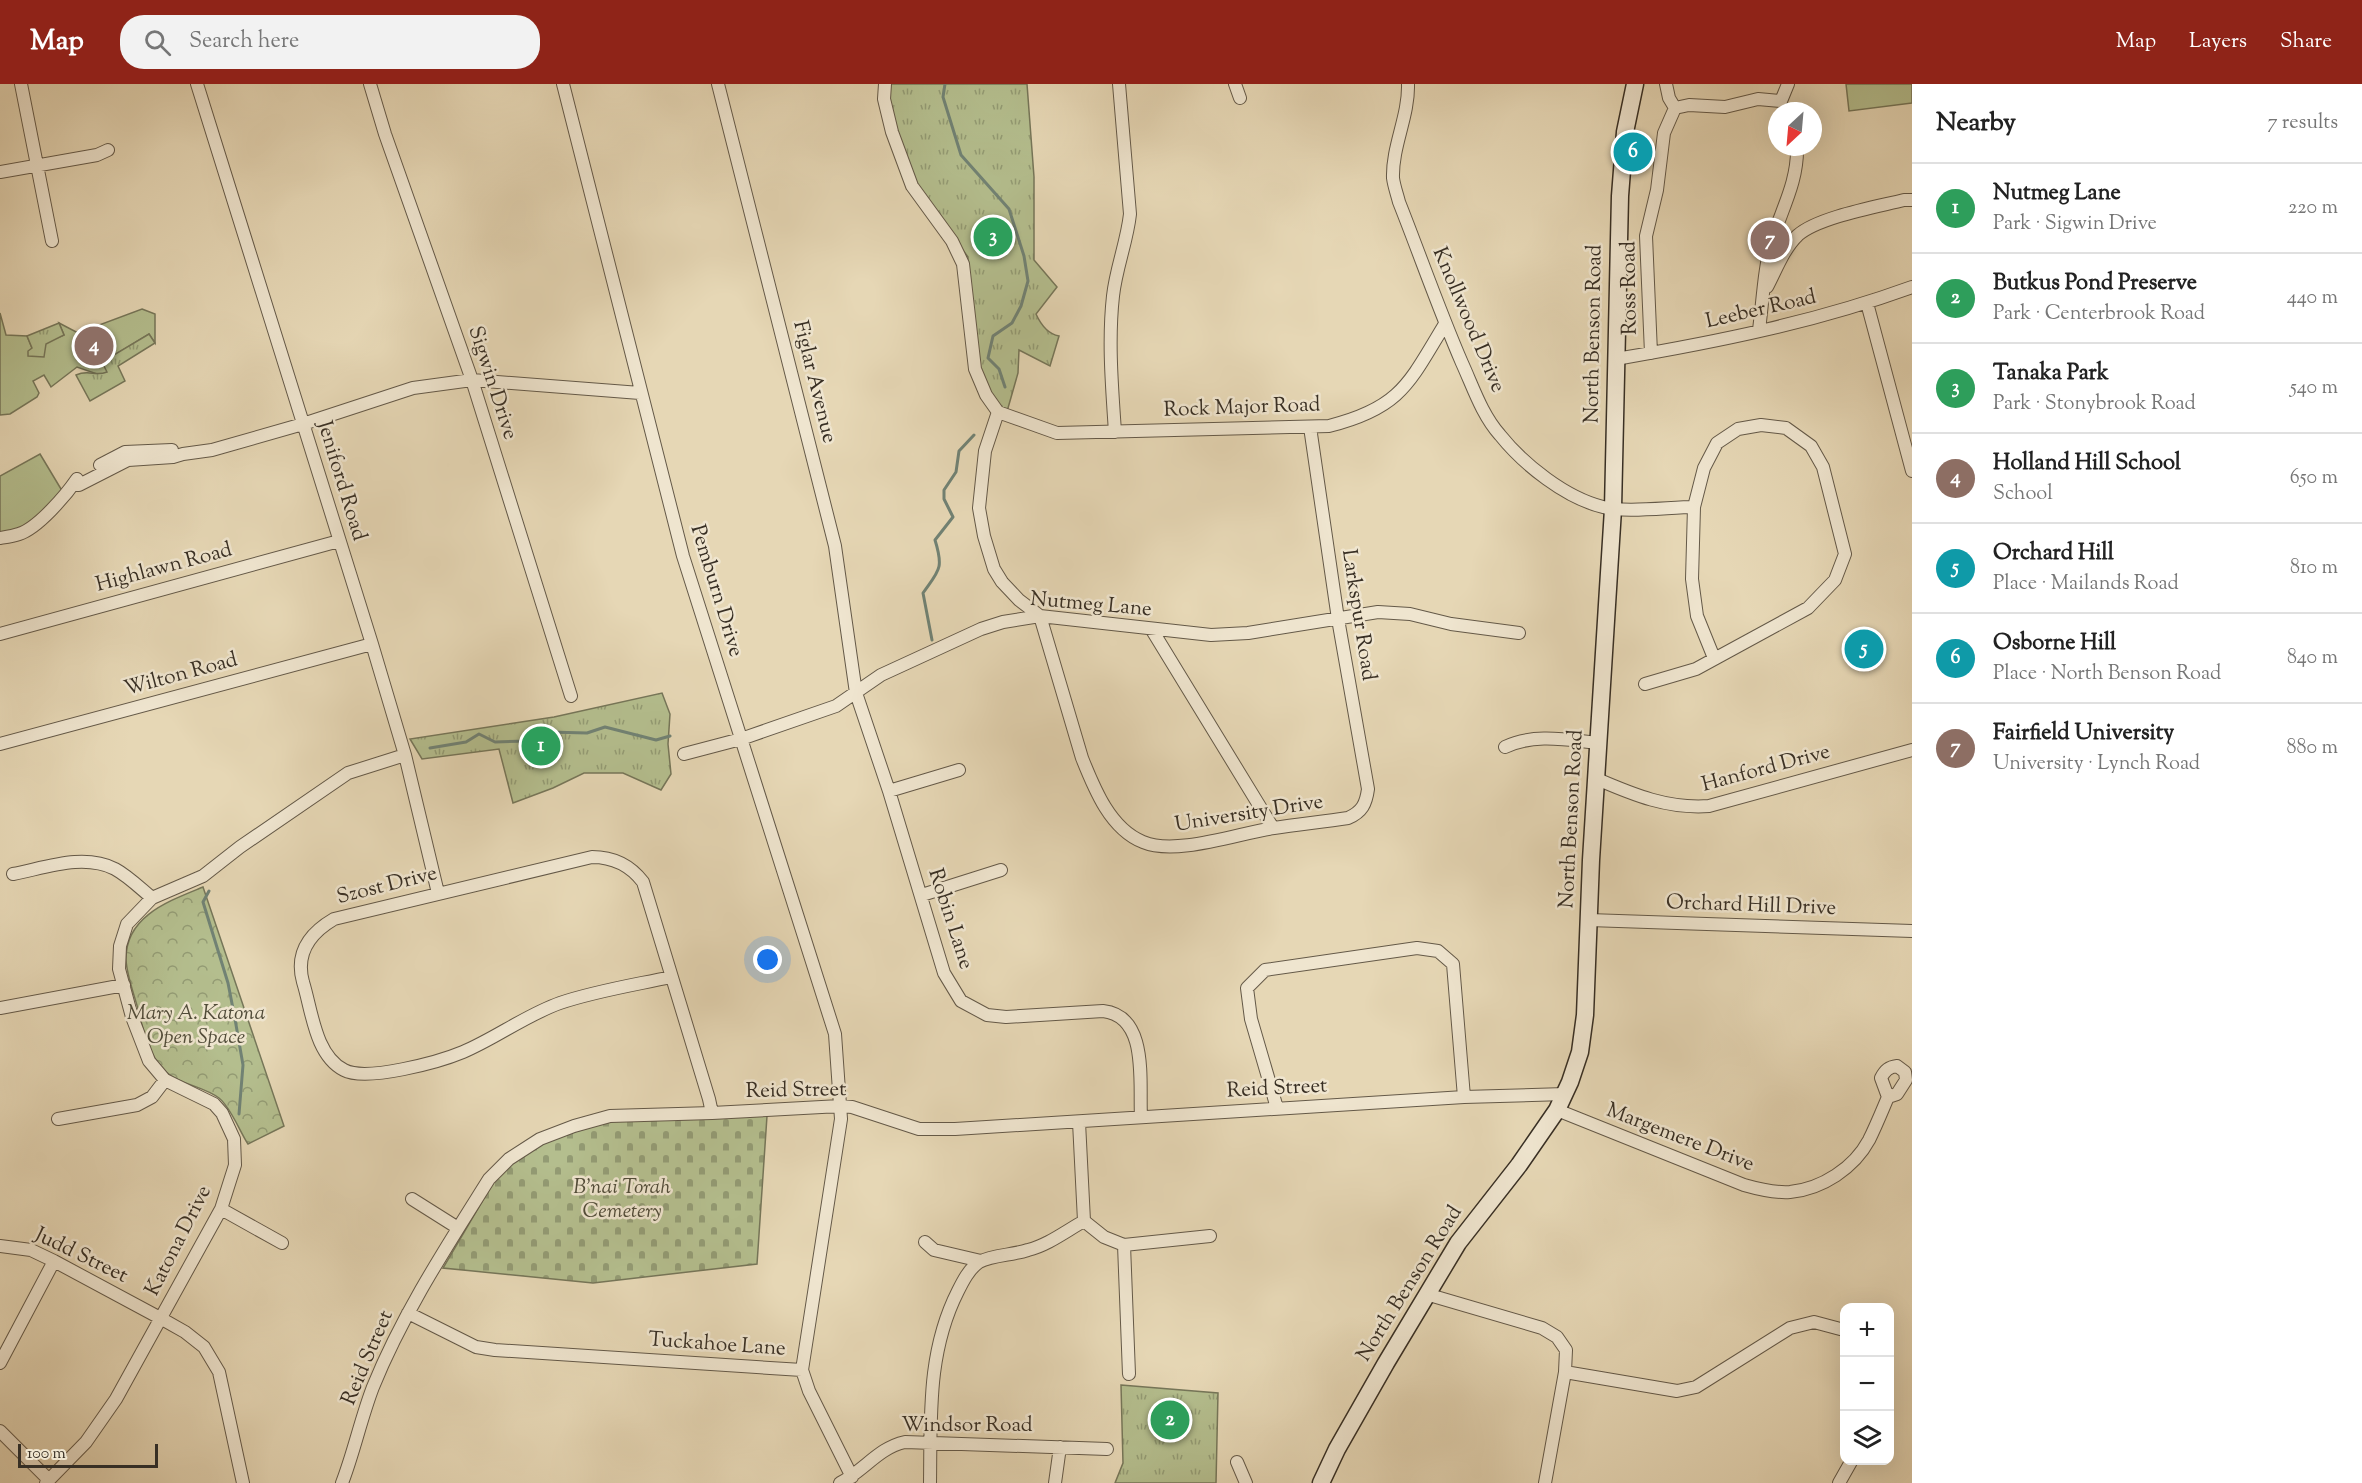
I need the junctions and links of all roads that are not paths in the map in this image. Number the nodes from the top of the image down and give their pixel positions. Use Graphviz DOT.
graph roads {
  1 [pos="21,84"];
  2 [pos="197,84"];
  3 [pos="370,84"];
  4 [pos="563,84"];
  5 [pos="717,84"];
  6 [pos="885,84"];
  7 [pos="1119,84"];
  8 [pos="1235,84"];
  9 [pos="1408,84"];
  10 [pos="1635,84"];
  11 [pos="1666,84"];
  12 [pos="1788,84"];
  13 [pos="1240,98"];
  14 [pos="1770,102"];
  15 [pos="1786,102"];
  16 [pos="1675,108"];
  17 [pos="108,150"];
  18 [pos="1797,156"];
  19 [pos="37,166"];
  20 [pos="0,172"];
  21 [pos="1912,200"];
  22 [pos="52,241"];
  23 [pos="1912,287"];
  24 [pos="1764,290"];
  25 [pos="1867,303"];
  26 [pos="1445,324"];
  27 [pos="1759,330"];
  28 [pos="1651,353"];
  29 [pos="1616,359"];
  30 [pos="472,380"];
  31 [pos="640,393"];
  32 [pos="998,412"];
  33 [pos="303,424"];
  34 [pos="1310,427"];
  35 [pos="1114,432"];
  36 [pos="1912,471"];
  37 [pos="1694,507"];
  38 [pos="1613,509"];
  39 [pos="0,538"];
  40 [pos="339,540"];
  41 [pos="1040,616"];
  42 [pos="1338,620"];
  43 [pos="1152,630"];
  44 [pos="1519,633"];
  45 [pos="0,634"];
  46 [pos="372,644"];
  47 [pos="1714,658"];
  48 [pos="1645,684"];
  49 [pos="856,693"];
  50 [pos="571,696"];
  51 [pos="741,739"];
  52 [pos="1599,743"];
  53 [pos="0,744"];
  54 [pos="1505,747"];
  55 [pos="1912,750"];
  56 [pos="684,754"];
  57 [pos="405,755"];
  58 [pos="960,770"];
  59 [pos="1597,779"];
  60 [pos="889,791"];
  61 [pos="1362,808"];
  62 [pos="1273,828"];
  63 [pos="1002,870"];
  64 [pos="13,874"];
  65 [pos="438,893"];
  66 [pos="922,895"];
  67 [pos="152,898"];
  68 [pos="1589,920"];
  69 [pos="1912,931"];
  70 [pos="671,978"];
  71 [pos="124,985"];
  72 [pos="0,1008"];
  73 [pos="165,1080"];
  74 [pos="1565,1094"];
  75 [pos="1464,1097"];
  76 [pos="1888,1097"];
  77 [pos="840,1106"];
  78 [pos="1277,1108"];
  79 [pos="1557,1110"];
  80 [pos="712,1113"];
  81 [pos="1141,1117"];
  82 [pos="58,1119"];
  83 [pos="1079,1122"];
  84 [pos="412,1199"];
  85 [pos="221,1209"];
  86 [pos="1084,1221"];
  87 [pos="459,1228"];
  88 [pos="1210,1236"];
  89 [pos="925,1242"];
  90 [pos="282,1243"];
  91 [pos="1124,1245"];
  92 [pos="0,1246"];
  93 [pos="54,1261"];
  94 [pos="981,1261"];
  95 [pos="1426,1294"];
  96 [pos="408,1313"];
  97 [pos="162,1318"];
  98 [pos="1840,1329"];
  99 [pos="0,1363"];
  100 [pos="802,1370"];
  101 [pos="1565,1372"];
  102 [pos="1129,1374"];
  103 [pos="0,1431"];
  104 [pos="931,1442"];
  105 [pos="1060,1447"];
  106 [pos="1107,1449"];
  107 [pos="1237,1462"];
  108 [pos="1850,1465"];
  109 [pos="852,1477"];
  110 [pos="48,1482"];
  111 [pos="243,1483"];
  112 [pos="342,1483"];
  113 [pos="840,1483"];
  114 [pos="930,1483"];
  115 [pos="1054,1483"];
  116 [pos="1246,1483"];
  117 [pos="1321,1483"];
  118 [pos="1545,1483"];
  119 [pos="1839,1483"];
  1 -- 19 [label="street"];
  2 -- 33 [label="street, Jeniford Road"];
  3 -- 30 [label="street, Sigwin Drive"];
  4 -- 31 [label="street, Pemburn Drive"];
  5 -- 49 [label="street, Figlar Avenue"];
  6 -- 32 [label="street"];
  7 -- 35 [label="street"];
  8 -- 13 [label="street"];
  9 -- 26 [label="street, Knollwood Drive"];
  10 -- 29 [label="main road, North Benson Road"];
  11 -- 16 [label="street"];
  12 -- 15 [label="street"];
  14 -- 16 [label="street"];
  16 -- 28 [label="street, Ross Road"];
  17 -- 19 [label="street"];
  18 -- 24 [label="street"];
  19 -- 20 [label="street"];
  19 -- 22 [label="street"];
  21 -- 24 [label="street"];
  23 -- 25 [label="street, Leeber Road"];
  24 -- 27 [label="street"];
  25 -- 27 [label="street, Leeber Road"];
  25 -- 36 [label="street"];
  26 -- 34 [label="street, Rock Major Road"];
  26 -- 38 [label="street, Knollwood Drive"];
  27 -- 28 [label="street, Leeber Road"];
  28 -- 29 [label="street, Leeber Road"];
  29 -- 38 [label="main road, North Benson Road"];
  30 -- 31 [label="street"];
  30 -- 33 [label="street"];
  30 -- 50 [label="street, Sigwin Drive"];
  31 -- 51 [label="street, Pemburn Drive"];
  32 -- 35 [label="street, Rock Major Road"];
  32 -- 41 [label="street"];
  33 -- 39 [label="street"];
  33 -- 40 [label="street, Jeniford Road"];
  34 -- 35 [label="street, Rock Major Road"];
  34 -- 42 [label="street, Larkspur Road"];
  37 -- 38 [label="street, Knollwood Drive"];
  37 -- 47 [label="street"];
  37 -- 47 [label="street"];
  38 -- 52 [label="main road, North Benson Road"];
  40 -- 45 [label="street, Highlawn Road"];
  40 -- 46 [label="street, Jeniford Road"];
  41 -- 43 [label="street, Nutmeg Lane"];
  41 -- 49 [label="street, Nutmeg Lane"];
  41 -- 62 [label="street, University Drive"];
  42 -- 43 [label="street, Nutmeg Lane"];
  42 -- 44 [label="street, Nutmeg Lane"];
  42 -- 61 [label="street, Larkspur Road"];
  43 -- 62 [label="street"];
  46 -- 53 [label="street, Wilton Road"];
  46 -- 57 [label="street, Jeniford Road"];
  47 -- 48 [label="street"];
  49 -- 51 [label="street, Nutmeg Lane"];
  49 -- 60 [label="street, Robin Lane"];
  51 -- 56 [label="street, Nutmeg Lane"];
  51 -- 77 [label="street, Pemburn Drive"];
  52 -- 54 [label="street"];
  52 -- 59 [label="main road, North Benson Road"];
  55 -- 59 [label="street, Hanford Drive"];
  57 -- 65 [label="street, Jeniford Road"];
  57 -- 67 [label="street, Katona Drive"];
  58 -- 60 [label="street"];
  59 -- 68 [label="main road, North Benson Road"];
  60 -- 66 [label="street, Robin Lane"];
  61 -- 62 [label="street, University Drive"];
  63 -- 66 [label="street"];
  64 -- 67 [label="street"];
  65 -- 70 [label="street, Szost Drive"];
  65 -- 70 [label="street, Szost Drive"];
  66 -- 81 [label="street, Robin Lane"];
  67 -- 71 [label="street, Katona Drive"];
  68 -- 69 [label="street, Orchard Hill Drive"];
  68 -- 74 [label="main road, North Benson Road"];
  70 -- 80 [label="street, Szost Drive"];
  71 -- 72 [label="street"];
  71 -- 73 [label="street, Katona Drive"];
  73 -- 82 [label="street"];
  73 -- 85 [label="street, Katona Drive"];
  74 -- 75 [label="street, Reid Street"];
  74 -- 79 [label="main road, North Benson Road"];
  75 -- 78 [label="street, Reid Street"];
  75 -- 78 [label="street"];
  76 -- 79 [label="street, Margemere Drive"];
  77 -- 80 [label="street, Reid Street"];
  77 -- 83 [label="street, Reid Street"];
  77 -- 100 [label="street, Tuckahoe Lane"];
  78 -- 81 [label="street, Reid Street"];
  79 -- 95 [label="main road, North Benson Road"];
  80 -- 87 [label="street, Reid Street"];
  81 -- 83 [label="street, Reid Street"];
  83 -- 86 [label="street"];
  84 -- 87 [label="street"];
  85 -- 90 [label="street"];
  85 -- 97 [label="street, Katona Drive"];
  86 -- 91 [label="street"];
  86 -- 94 [label="street"];
  87 -- 96 [label="street, Reid Street"];
  88 -- 91 [label="street"];
  89 -- 94 [label="street"];
  91 -- 102 [label="street"];
  92 -- 93 [label="street, Judd Street"];
  93 -- 97 [label="street, Judd Street"];
  93 -- 99 [label="street"];
  94 -- 104 [label="street"];
  95 -- 101 [label="street"];
  95 -- 117 [label="main road, North Benson Road"];
  96 -- 100 [label="street, Tuckahoe Lane"];
  96 -- 112 [label="street, Reid Street"];
  97 -- 110 [label="street, Katona Drive"];
  97 -- 111 [label="street, Judd Street"];
  98 -- 101 [label="street"];
  100 -- 109 [label="street"];
  101 -- 118 [label="street"];
  103 -- 110 [label="street"];
  104 -- 105 [label="street, Windsor Road"];
  104 -- 109 [label="street, Windsor Road"];
  104 -- 114 [label="street"];
  105 -- 106 [label="street, Windsor Road"];
  105 -- 115 [label="street"];
  107 -- 116 [label="street"];
  108 -- 119 [label="street"];
  109 -- 113 [label="street, Windsor Road"];
}
